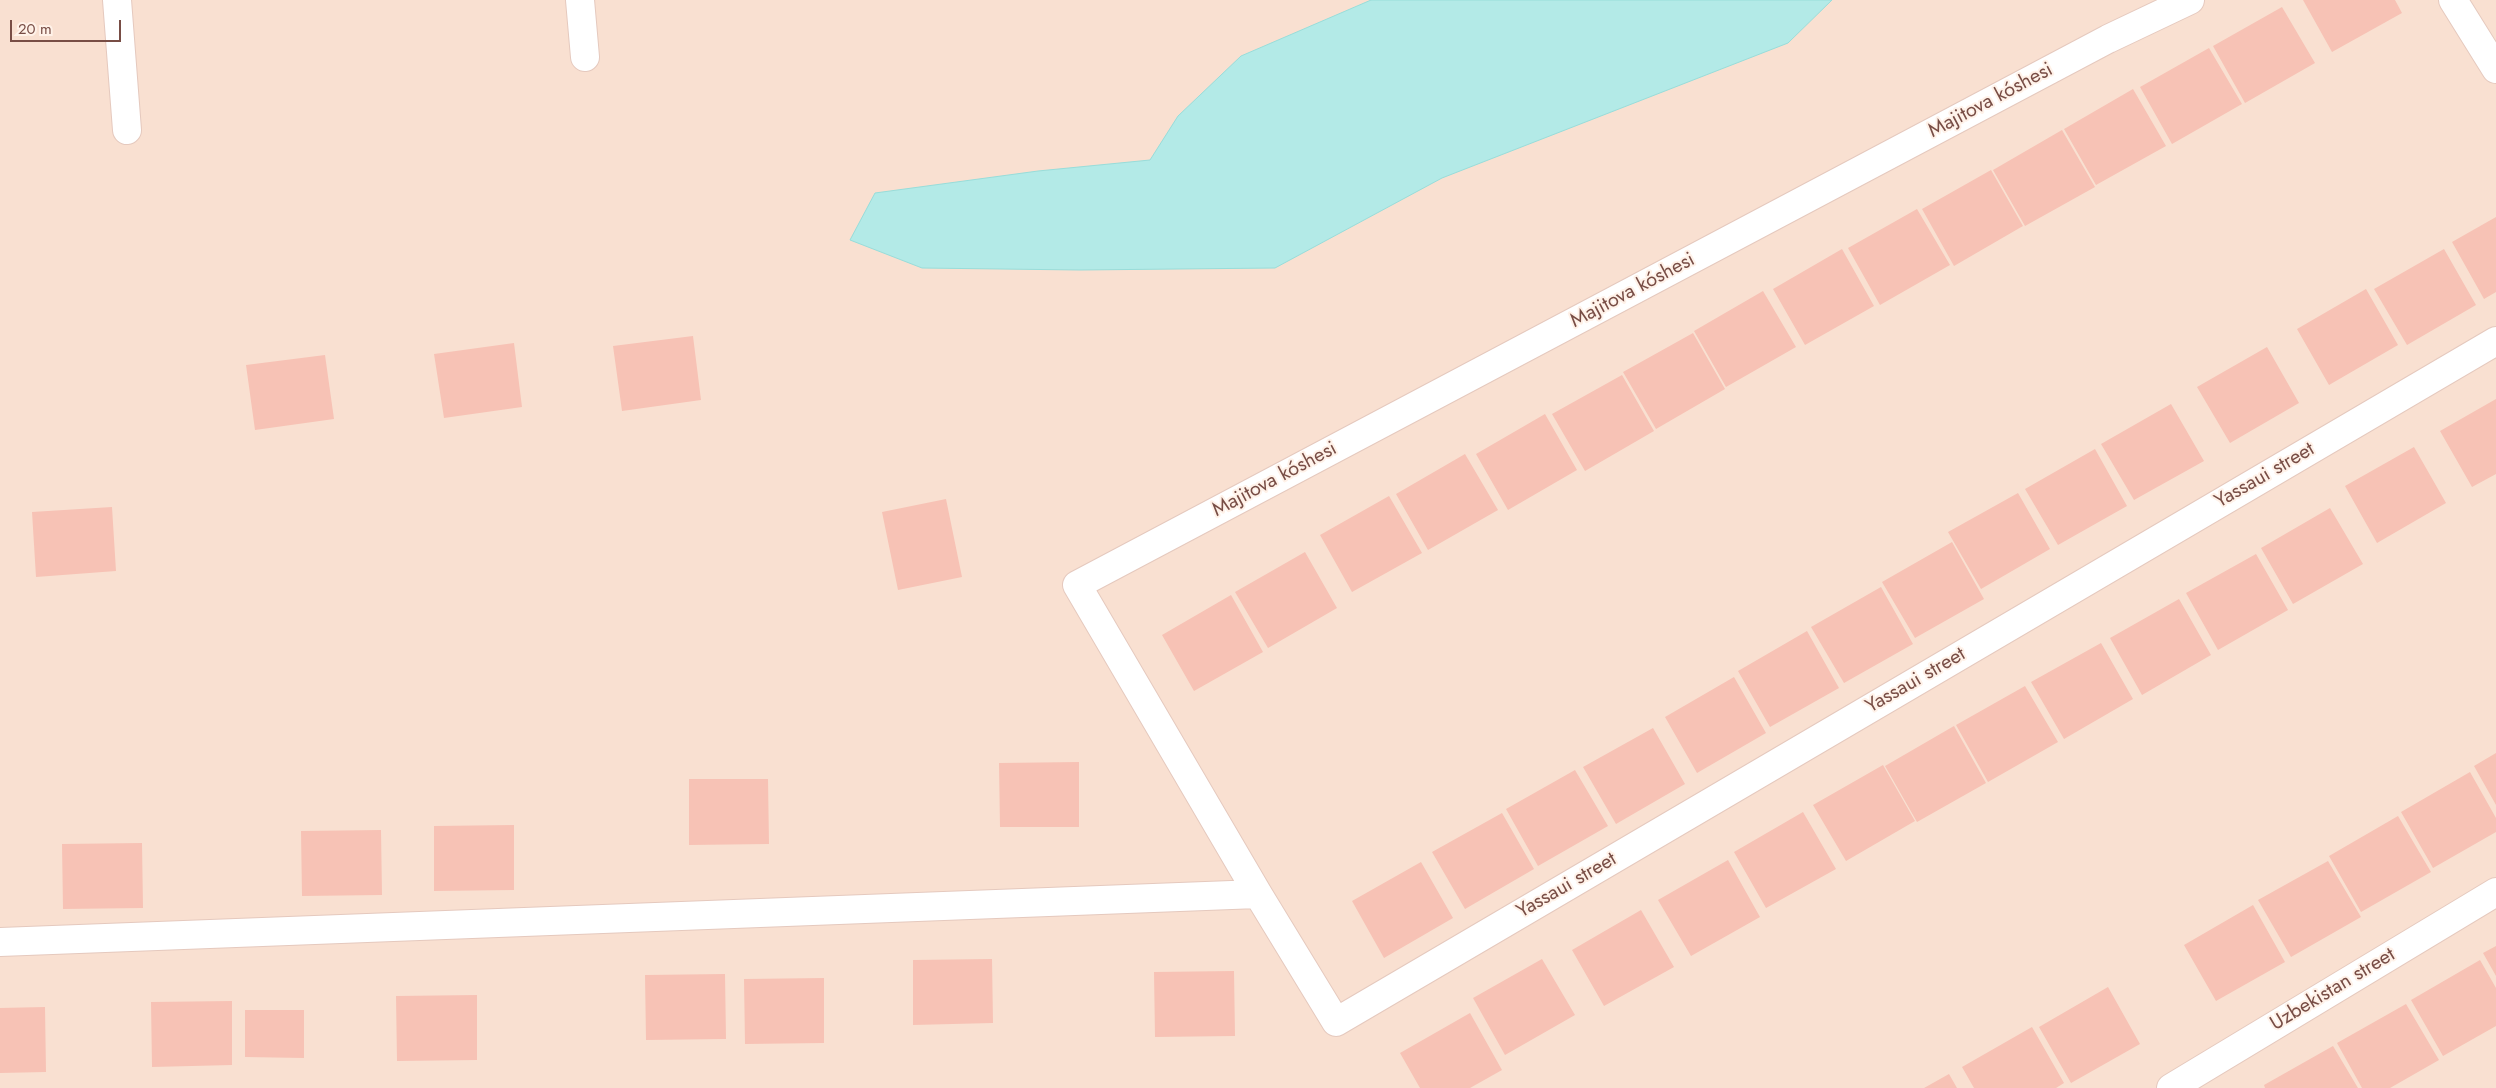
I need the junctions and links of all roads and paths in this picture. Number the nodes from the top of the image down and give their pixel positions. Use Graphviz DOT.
graph roads {
  1 [pos="117,0"];
  2 [pos="580,0"];
  3 [pos="2190,0"];
  4 [pos="2453,0"];
  5 [pos="585,56"];
  6 [pos="2496,68"];
  7 [pos="126,130"];
  8 [pos="2496,340"];
  9 [pos="2496,892"];
  10 [pos="1258,894"];
  11 [pos="0,942"];
  12 [pos="2171,1088"];
  1 -- 7 [label="street"];
  2 -- 5 [label="street"];
  3 -- 10 [label="street, Majitova kóshesi"];
  4 -- 6 [label="street"];
  8 -- 10 [label="street, Yassaui street"];
  9 -- 12 [label="street, Uzbekistan street"];
  10 -- 11 [label="street"];
}
